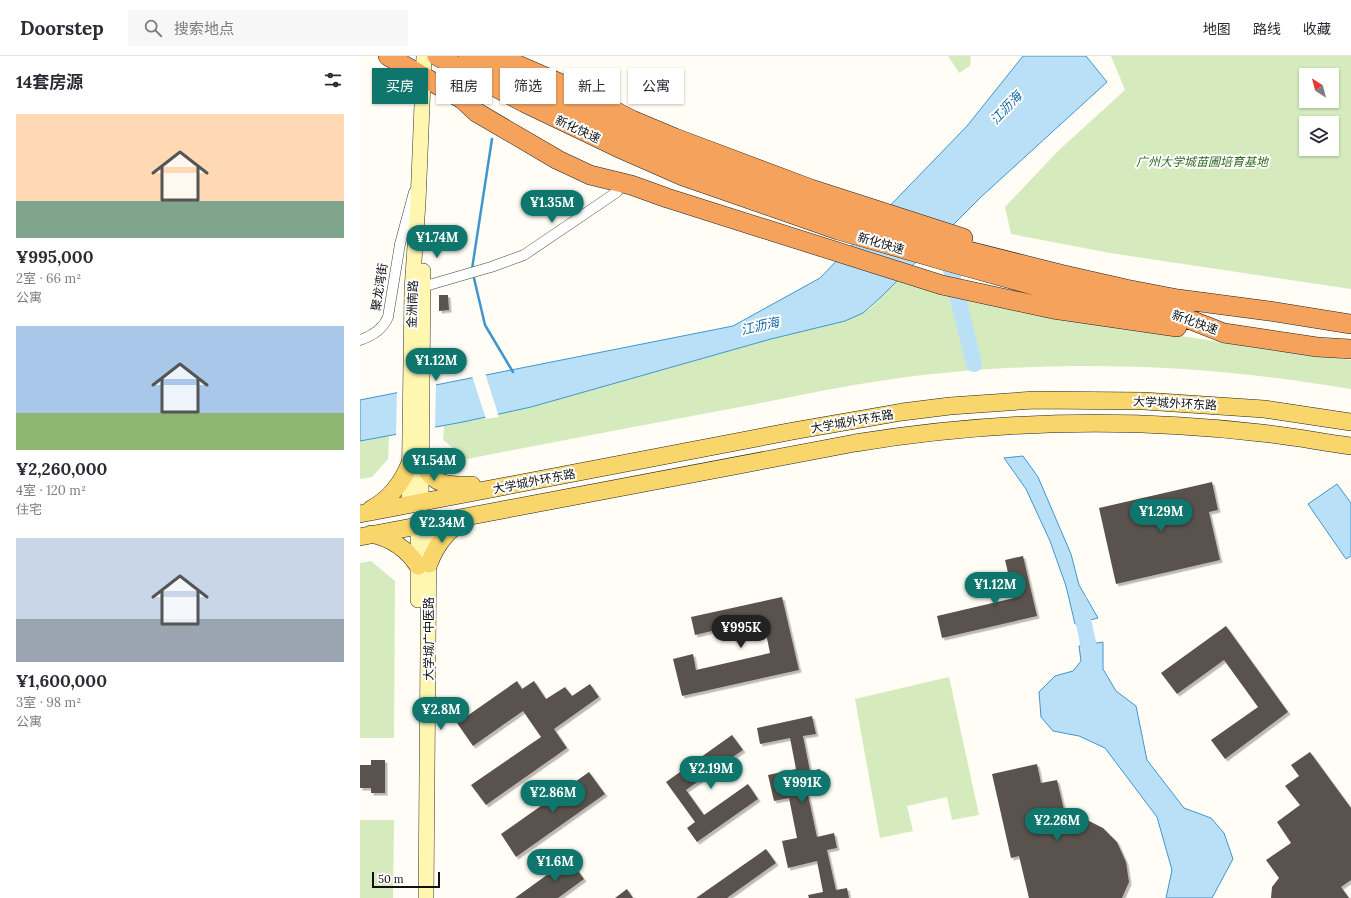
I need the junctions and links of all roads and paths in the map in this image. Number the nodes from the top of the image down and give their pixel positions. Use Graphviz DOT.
graph roads {
  1 [pos="388,56"];
  2 [pos="424,56"];
  3 [pos="433,56"];
  4 [pos="437,56"];
  5 [pos="468,56"];
  6 [pos="497,56"];
  7 [pos="409,68"];
  8 [pos="423,68"];
  9 [pos="428,79"];
  10 [pos="422,104"];
  11 [pos="419,178"];
  12 [pos="617,192"];
  13 [pos="422,287"];
  14 [pos="1234,306"];
  15 [pos="417,316"];
  16 [pos="1351,324"];
  17 [pos="1224,333"];
  18 [pos="360,340"];
  19 [pos="1351,349"];
  20 [pos="1351,422"];
  21 [pos="1351,446"];
  22 [pos="416,456"];
  23 [pos="498,488"];
  24 [pos="415,504"];
  25 [pos="362,513"];
  26 [pos="471,516"];
  27 [pos="424,525"];
  28 [pos="365,536"];
  29 [pos="424,565"];
  30 [pos="416,898"];
  31 [pos="426,898"];
  1 -- 7 [label="highway"];
  2 -- 8 [label="main road, 金洲南路"];
  3 -- 13 [label="main road, 金洲南路"];
  4 -- 17 [label="highway, 新化快速"];
  5 -- 14 [label="highway, 新化快速"];
  6 -- 14 [label="highway"];
  9 -- 17 [label="highway"];
  10 -- 11 [label="main road, 金洲南路"];
  11 -- 15 [label="main road, 金洲南路"];
  11 -- 18 [label="street, 聚龙湾街"];
  12 -- 13 [label="street"];
  13 -- 15 [label="main road, 金洲南路"];
  14 -- 16 [label="highway, 新化快速"];
  15 -- 22 [label="main road, 金洲南路"];
  17 -- 19 [label="highway, 新化快速"];
  20 -- 23 [label="main road, 大学城外环东路"];
  21 -- 26 [label="main road, 大学城外环东路"];
  22 -- 23 [label="main road"];
  22 -- 24 [label="main road, 金洲南路"];
  22 -- 25 [label="main road"];
  23 -- 24 [label="main road, 大学城外环东路"];
  24 -- 25 [label="main road, 大学城外环东路"];
  26 -- 27 [label="main road, 大学城外环东路"];
  26 -- 29 [label="main road"];
  27 -- 28 [label="main road, 大学城外环东路"];
  27 -- 29 [label="main road, 大学城广中医路"];
  28 -- 29 [label="main road"];
  29 -- 30 [label="main road, 大学城广中医路"];
  29 -- 31 [label="main road, 大学城广中医路"];
}
